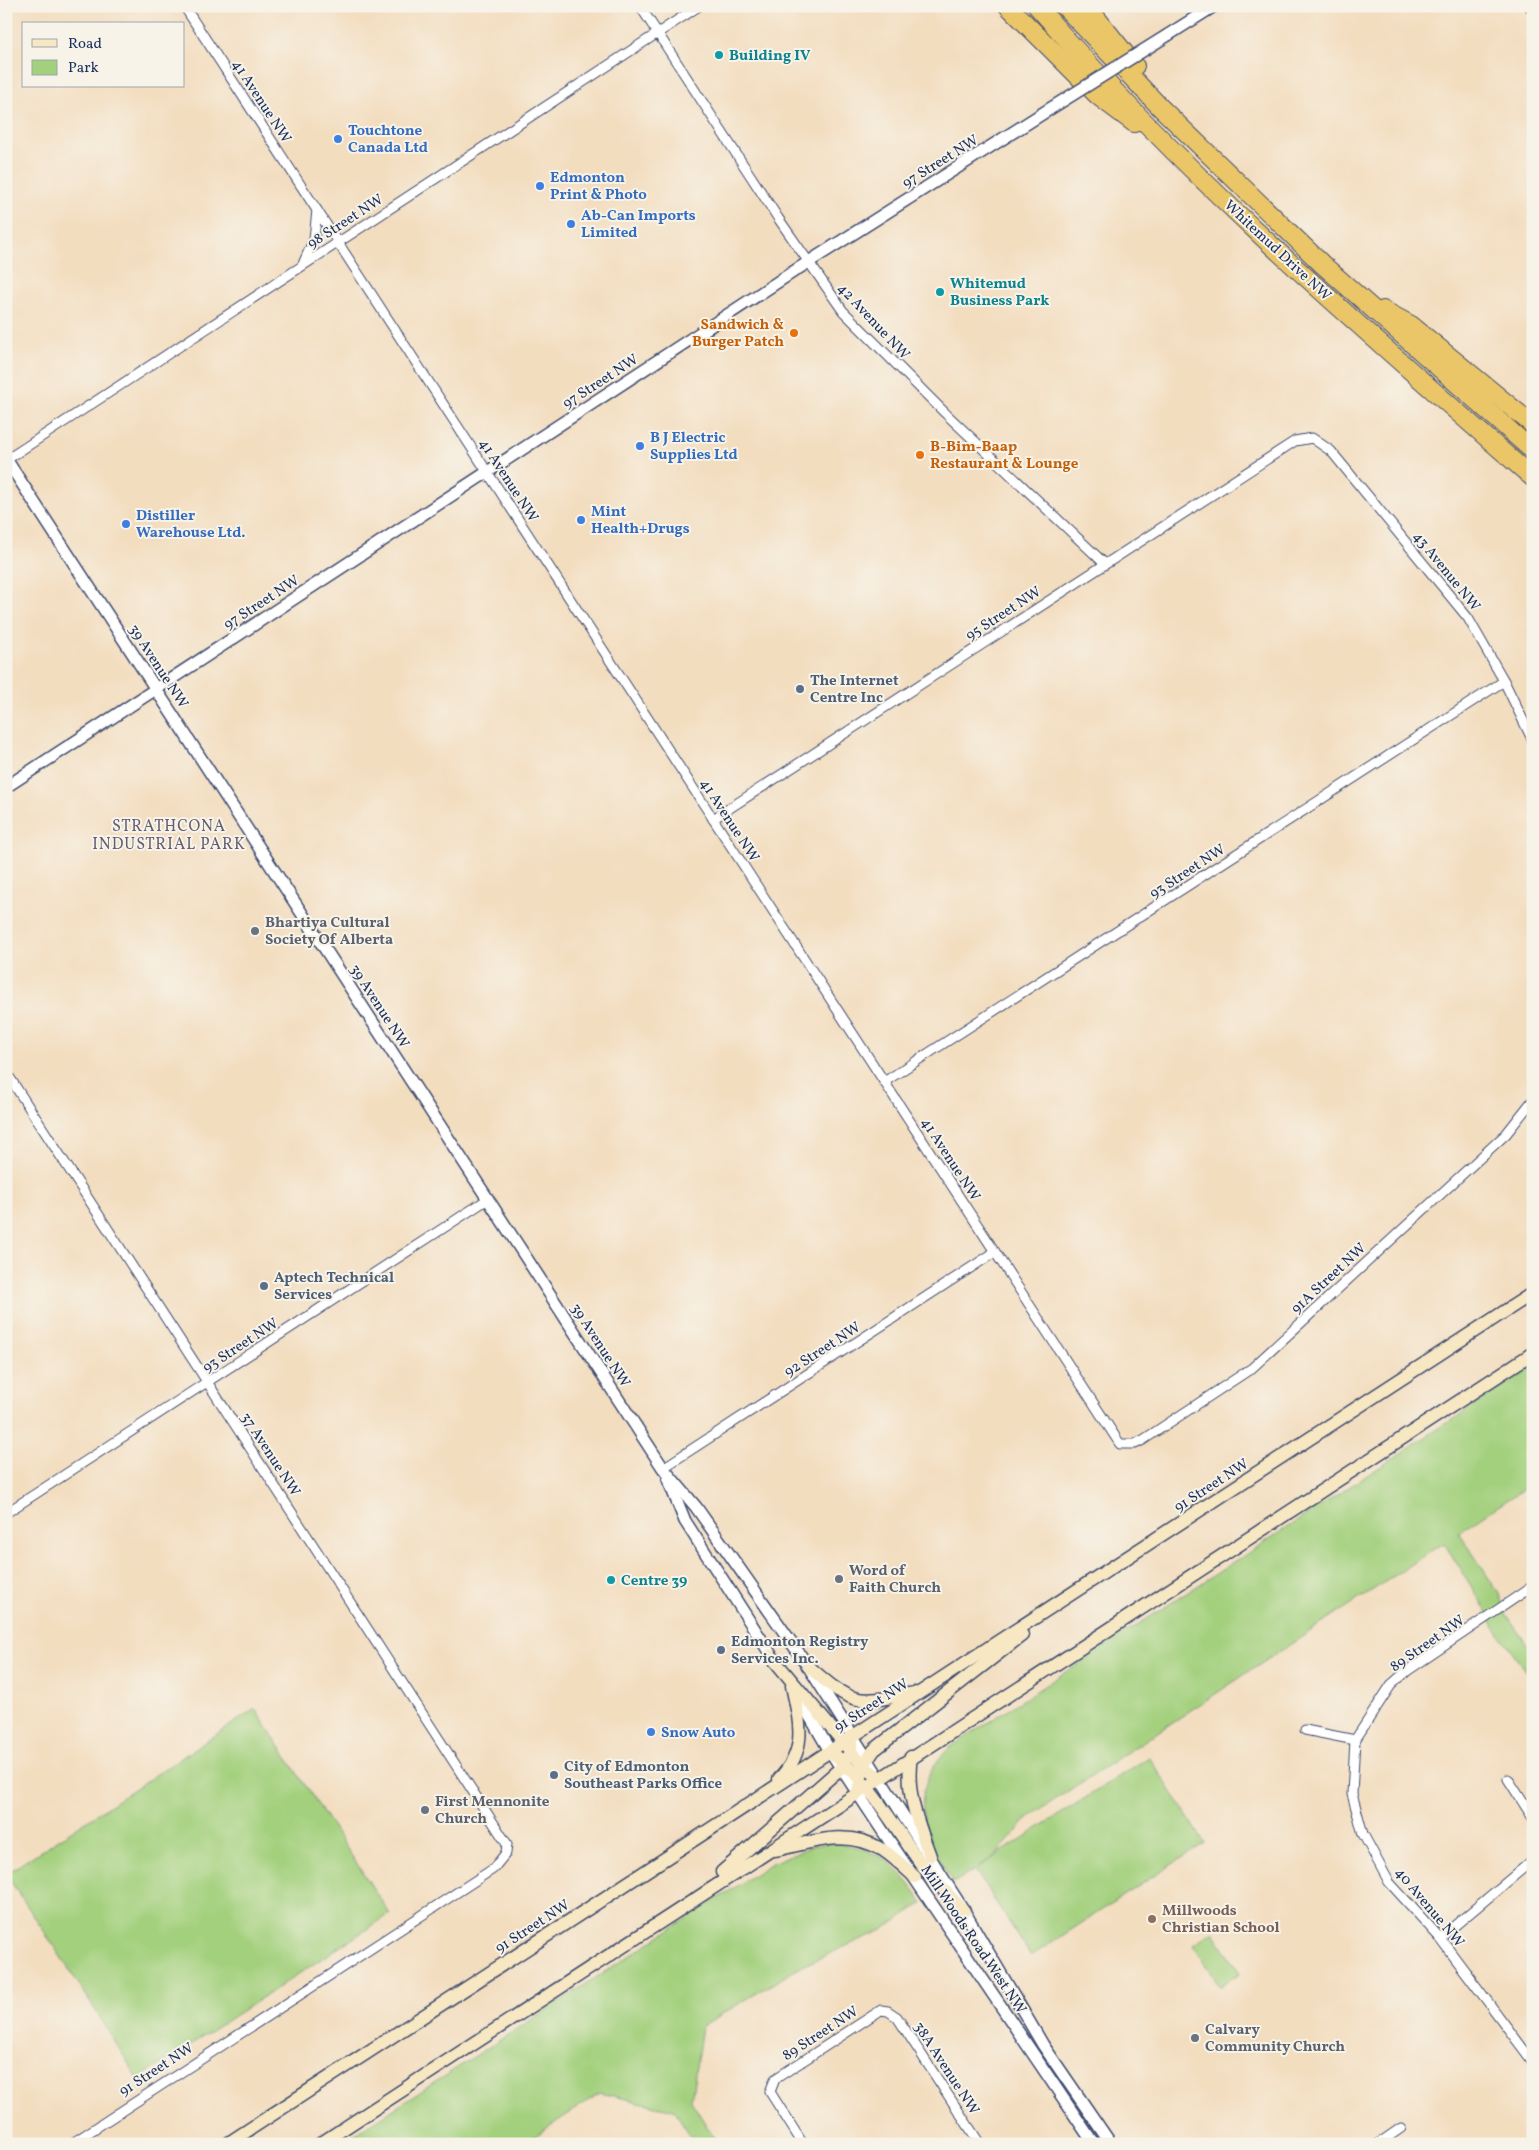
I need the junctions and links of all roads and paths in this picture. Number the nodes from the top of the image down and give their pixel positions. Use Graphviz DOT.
graph roads {
  1 [pos="184,6"];
  2 [pos="640,6"];
  3 [pos="699,6"];
  4 [pos="1008,6"];
  5 [pos="1037,6"];
  6 [pos="1064,6"];
  7 [pos="1087,6"];
  8 [pos="1214,6"];
  9 [pos="1530,6"];
  10 [pos="1533,10"];
  11 [pos="657,32"];
  12 [pos="1160,107"];
  13 [pos="1185,161"];
  14 [pos="317,210"];
  15 [pos="338,242"];
  16 [pos="808,263"];
  17 [pos="302,265"];
  18 [pos="1355,294"];
  19 [pos="1533,425"];
  20 [pos="1312,438"];
  21 [pos="1533,451"];
  22 [pos="6,459"];
  23 [pos="488,472"];
  24 [pos="1530,477"];
  25 [pos="1104,563"];
  26 [pos="1504,681"];
  27 [pos="156,689"];
  28 [pos="1533,741"];
  29 [pos="6,787"];
  30 [pos="713,819"];
  31 [pos="6,1072"];
  32 [pos="884,1082"];
  33 [pos="1533,1100"];
  34 [pos="488,1199"];
  35 [pos="995,1252"];
  36 [pos="1533,1294"];
  37 [pos="1533,1353"];
  38 [pos="208,1382"];
  39 [pos="1120,1444"];
  40 [pos="663,1468"];
  41 [pos="6,1513"];
  42 [pos="1087,1585"];
  43 [pos="1533,1586"];
  44 [pos="770,1655"];
  45 [pos="808,1666"];
  46 [pos="792,1686"];
  47 [pos="919,1692"];
  48 [pos="1305,1730"];
  49 [pos="1355,1740"];
  50 [pos="849,1743"];
  51 [pos="830,1751"];
  52 [pos="911,1757"];
  53 [pos="844,1765"];
  54 [pos="863,1776"];
  55 [pos="880,1778"];
  56 [pos="1508,1779"];
  57 [pos="764,1794"];
  58 [pos="1533,1818"];
  59 [pos="766,1852"];
  60 [pos="506,1853"];
  61 [pos="930,1856"];
  62 [pos="1533,1860"];
  63 [pos="915,1878"];
  64 [pos="964,1910"];
  65 [pos="664,1920"];
  66 [pos="1440,1938"];
  67 [pos="888,2011"];
  68 [pos="1533,2062"];
  69 [pos="1401,2128"];
  70 [pos="71,2144"];
  71 [pos="227,2144"];
  72 [pos="320,2144"];
  73 [pos="803,2144"];
  74 [pos="980,2144"];
  75 [pos="1094,2144"];
  76 [pos="1111,2144"];
  77 [pos="1378,2144"];
  1 -- 14 [label="street, 41 Avenue NW"];
  2 -- 11 [label="street, 42 Avenue NW"];
  3 -- 11 [label="street, 98 Street NW"];
  4 -- 13 [label="highway"];
  5 -- 13 [label="highway, Whitemud Drive NW"];
  6 -- 12 [label="highway, Whitemud Drive NW"];
  7 -- 12 [label="highway"];
  8 -- 16 [label="street, 97 Street NW, bridge"];
  9 -- 10 [label="street"];
  11 -- 15 [label="street, 98 Street NW"];
  11 -- 16 [label="street, 42 Avenue NW"];
  12 -- 18 [label="highway, Whitemud Drive NW"];
  13 -- 24 [label="highway, Whitemud Drive NW"];
  14 -- 15 [label="street, 41 Avenue NW"];
  14 -- 17 [label="street"];
  15 -- 17 [label="street, 98 Street NW"];
  15 -- 23 [label="street, 41 Avenue NW"];
  16 -- 23 [label="street, 97 Street NW"];
  16 -- 25 [label="street, 42 Avenue NW"];
  17 -- 22 [label="street, 98 Street NW"];
  18 -- 19 [label="highway"];
  18 -- 21 [label="highway, Whitemud Drive NW"];
  20 -- 25 [label="street, 95 Street NW"];
  20 -- 26 [label="street, 43 Avenue NW"];
  22 -- 27 [label="street, 39 Avenue NW"];
  23 -- 27 [label="street, 97 Street NW"];
  23 -- 30 [label="street, 41 Avenue NW"];
  25 -- 30 [label="street, 95 Street NW"];
  26 -- 28 [label="street, 43 Avenue NW"];
  26 -- 32 [label="street, 93 Street NW"];
  27 -- 29 [label="street, 97 Street NW"];
  27 -- 34 [label="street, 39 Avenue NW"];
  30 -- 32 [label="street, 41 Avenue NW"];
  31 -- 38 [label="street, 37 Avenue NW"];
  32 -- 35 [label="street, 41 Avenue NW"];
  33 -- 39 [label="street, 91A Street NW"];
  34 -- 38 [label="street, 93 Street NW"];
  34 -- 40 [label="street, 39 Avenue NW"];
  35 -- 39 [label="street, 41 Avenue NW"];
  35 -- 40 [label="street, 92 Street NW"];
  36 -- 42 [label="main road, 91 Street NW"];
  37 -- 52 [label="main road"];
  38 -- 41 [label="street, 93 Street NW"];
  38 -- 60 [label="street, 37 Avenue NW"];
  40 -- 44 [label="street, 39 Avenue NW"];
  40 -- 45 [label="street, 39 Avenue NW"];
  42 -- 47 [label="main road, 91 Street NW"];
  42 -- 54 [label="main road"];
  43 -- 49 [label="street, 89 Street NW"];
  44 -- 46 [label="street, 39 Avenue NW"];
  44 -- 50 [label="main road"];
  45 -- 47 [label="main road"];
  45 -- 50 [label="street, 39 Avenue NW"];
  46 -- 51 [label="street, 39 Avenue NW"];
  46 -- 57 [label="main road"];
  47 -- 50 [label="main road, 91 Street NW"];
  48 -- 49 [label="street"];
  49 -- 66 [label="street, 40 Avenue NW"];
  50 -- 51 [label="main road, 91 Street NW"];
  50 -- 53 [label="main road"];
  50 -- 54 [label="main road"];
  51 -- 53 [label="main road"];
  51 -- 57 [label="main road, 91 Street NW"];
  52 -- 55 [label="main road"];
  52 -- 61 [label="main road"];
  53 -- 54 [label="main road"];
  53 -- 65 [label="main road"];
  54 -- 55 [label="main road"];
  54 -- 55 [label="main road"];
  54 -- 59 [label="main road"];
  54 -- 63 [label="street, Mill Woods Road West NW"];
  54 -- 64 [label="main road"];
  55 -- 61 [label="street, Mill Woods Road West NW"];
  56 -- 58 [label="street"];
  57 -- 71 [label="main road, 91 Street NW"];
  59 -- 63 [label="main road"];
  59 -- 65 [label="main road"];
  60 -- 70 [label="street, 91 Street NW"];
  61 -- 64 [label="street, Mill Woods Road West NW"];
  62 -- 66 [label="street"];
  63 -- 75 [label="street, Mill Woods Road West NW"];
  64 -- 76 [label="street, Mill Woods Road West NW"];
  65 -- 72 [label="main road"];
  66 -- 68 [label="street, 40 Avenue NW"];
  67 -- 73 [label="street, 89 Street NW"];
  67 -- 74 [label="street, 38A Avenue NW"];
  69 -- 77 [label="street"];
}
